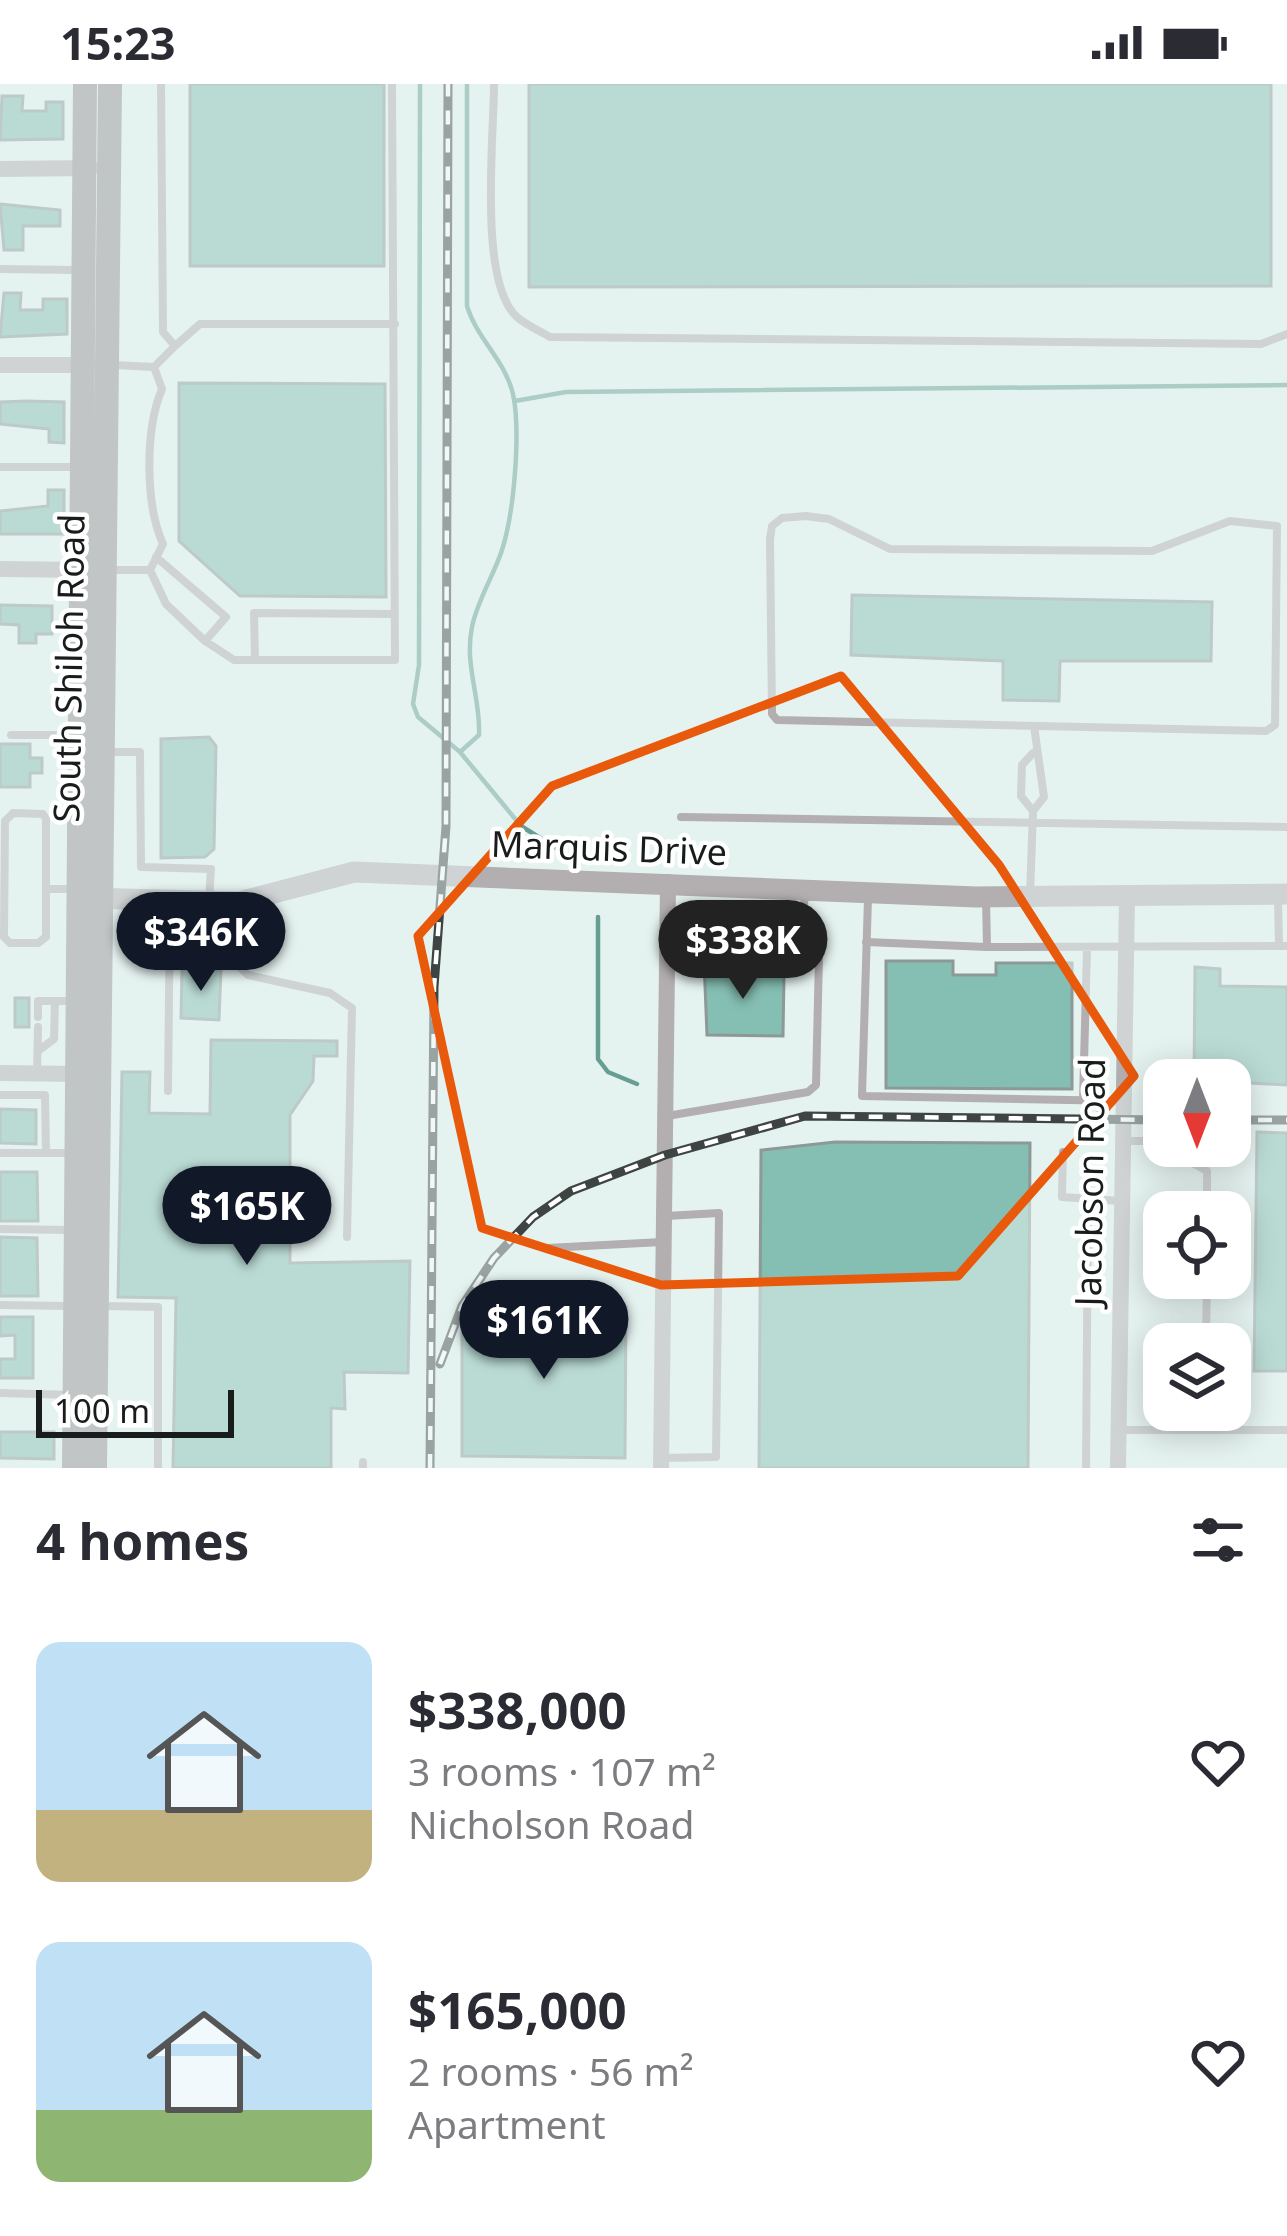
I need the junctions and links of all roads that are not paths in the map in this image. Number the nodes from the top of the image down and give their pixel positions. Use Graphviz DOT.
graph roads {
  1 [pos="85,84"];
  2 [pos="110,84"];
  3 [pos="161,84"];
  4 [pos="392,84"];
  5 [pos="494,84"];
  6 [pos="98,168"];
  7 [pos="0,169"];
  8 [pos="0,269"];
  9 [pos="84,270"];
  10 [pos="395,324"];
  11 [pos="1287,334"];
  12 [pos="175,346"];
  13 [pos="0,365"];
  14 [pos="96,365"];
  15 [pos="154,368"];
  16 [pos="0,467"];
  17 [pos="82,467"];
  18 [pos="156,557"];
  19 [pos="0,569"];
  20 [pos="93,570"];
  21 [pos="150,571"];
  22 [pos="395,614"];
  23 [pos="205,640"];
  24 [pos="255,660"];
  25 [pos="1034,726"];
  26 [pos="11,735"];
  27 [pos="92,750"];
  28 [pos="1033,753"];
  29 [pos="681,817"];
  30 [pos="1033,817"];
  31 [pos="1287,827"];
  32 [pos="668,882"];
  33 [pos="806,888"];
  34 [pos="46,889"];
  35 [pos="868,891"];
  36 [pos="1282,894"];
  37 [pos="86,895"];
  38 [pos="1127,896"];
  39 [pos="986,897"];
  40 [pos="1029,897"];
  41 [pos="170,901"];
  42 [pos="209,902"];
  43 [pos="866,942"];
  44 [pos="1283,946"];
  45 [pos="986,947"];
  46 [pos="170,949"];
  47 [pos="1087,949"];
  48 [pos="1126,949"];
  49 [pos="66,1001"];
  50 [pos="38,1051"];
  51 [pos="0,1073"];
  52 [pos="37,1073"];
  53 [pos="88,1074"];
  54 [pos="168,1091"];
  55 [pos="0,1095"];
  56 [pos="1083,1100"];
  57 [pos="1124,1101"];
  58 [pos="665,1116"];
  59 [pos="1124,1141"];
  60 [pos="1063,1152"];
  61 [pos="0,1153"];
  62 [pos="46,1153"];
  63 [pos="75,1153"];
  64 [pos="1207,1191"];
  65 [pos="1088,1199"];
  66 [pos="1123,1201"];
  67 [pos="664,1216"];
  68 [pos="0,1229"];
  69 [pos="74,1230"];
  70 [pos="346,1238"];
  71 [pos="664,1241"];
  72 [pos="547,1249"];
  73 [pos="0,1305"];
  74 [pos="86,1306"];
  75 [pos="0,1393"];
  76 [pos="74,1395"];
  77 [pos="1118,1430"];
  78 [pos="1143,1430"];
  79 [pos="1251,1430"];
  80 [pos="1287,1430"];
  81 [pos="661,1463"];
  82 [pos="74,1468"];
  83 [pos="95,1468"];
  84 [pos="158,1468"];
  85 [pos="1087,1468"];
  86 [pos="1118,1468"];
  1 -- 6 [label="main road, South Shiloh Road"];
  2 -- 6 [label="main road, South Shiloh Road"];
  3 -- 12 [label="lane"];
  4 -- 10 [label="lane"];
  5 -- 11 [label="lane"];
  6 -- 7 [label="street"];
  6 -- 9 [label="main road, South Shiloh Road"];
  6 -- 14 [label="main road, South Shiloh Road"];
  8 -- 9 [label="lane"];
  9 -- 14 [label="main road, South Shiloh Road"];
  10 -- 12 [label="lane"];
  10 -- 22 [label="lane"];
  12 -- 15 [label="lane"];
  13 -- 14 [label="street"];
  14 -- 15 [label="lane"];
  14 -- 17 [label="main road, South Shiloh Road"];
  14 -- 20 [label="main road, South Shiloh Road"];
  15 -- 18 [label="lane"];
  16 -- 17 [label="lane"];
  17 -- 20 [label="main road, South Shiloh Road"];
  18 -- 21 [label="lane"];
  18 -- 23 [label="lane"];
  19 -- 20 [label="street"];
  20 -- 21 [label="lane"];
  20 -- 27 [label="main road, South Shiloh Road"];
  21 -- 23 [label="lane"];
  22 -- 24 [label="lane"];
  22 -- 24 [label="lane"];
  23 -- 24 [label="lane"];
  25 -- 25 [label="lane"];
  25 -- 28 [label="lane"];
  26 -- 27 [label="lane"];
  27 -- 37 [label="main road, South Shiloh Road"];
  27 -- 42 [label="lane"];
  28 -- 30 [label="lane"];
  28 -- 30 [label="lane"];
  29 -- 30 [label="lane"];
  30 -- 31 [label="lane"];
  30 -- 40 [label="lane"];
  32 -- 33 [label="street, Marquis Drive"];
  32 -- 42 [label="street, Marquis Drive"];
  32 -- 58 [label="street"];
  33 -- 35 [label="street, Marquis Drive"];
  33 -- 58 [label="lane"];
  34 -- 34 [label="lane"];
  34 -- 37 [label="lane"];
  35 -- 39 [label="street, Marquis Drive"];
  35 -- 43 [label="lane"];
  36 -- 38 [label="street, Marquis Drive"];
  36 -- 44 [label="lane"];
  37 -- 41 [label="street, Marquis Drive"];
  37 -- 49 [label="main road, South Shiloh Road"];
  37 -- 53 [label="main road, South Shiloh Road"];
  38 -- 40 [label="street, Marquis Drive"];
  38 -- 48 [label="street, Jacobson Road"];
  39 -- 40 [label="street, Marquis Drive"];
  39 -- 45 [label="lane"];
  41 -- 42 [label="street, Marquis Drive"];
  41 -- 46 [label="lane"];
  43 -- 45 [label="lane"];
  43 -- 56 [label="lane"];
  44 -- 48 [label="lane"];
  45 -- 47 [label="lane"];
  46 -- 54 [label="lane"];
  46 -- 70 [label="lane"];
  47 -- 48 [label="lane"];
  47 -- 56 [label="lane"];
  48 -- 57 [label="street, Jacobson Road"];
  49 -- 50 [label="lane"];
  49 -- 50 [label="lane"];
  49 -- 53 [label="main road, South Shiloh Road"];
  50 -- 52 [label="lane"];
  51 -- 52 [label="street"];
  52 -- 53 [label="street"];
  53 -- 63 [label="main road, South Shiloh Road"];
  53 -- 74 [label="main road, South Shiloh Road"];
  55 -- 62 [label="lane"];
  56 -- 57 [label="lane"];
  57 -- 59 [label="street, Jacobson Road"];
  58 -- 67 [label="street"];
  59 -- 64 [label="lane"];
  59 -- 66 [label="street, Jacobson Road"];
  60 -- 65 [label="lane"];
  61 -- 62 [label="lane"];
  62 -- 63 [label="lane"];
  63 -- 69 [label="main road, South Shiloh Road"];
  65 -- 66 [label="lane"];
  65 -- 85 [label="lane"];
  66 -- 77 [label="street, Jacobson Road"];
  67 -- 71 [label="street"];
  67 -- 81 [label="lane"];
  68 -- 69 [label="lane"];
  69 -- 74 [label="main road, South Shiloh Road"];
  71 -- 72 [label="lane"];
  71 -- 81 [label="street"];
  73 -- 74 [label="lane"];
  74 -- 76 [label="main road, South Shiloh Road"];
  74 -- 83 [label="main road, South Shiloh Road"];
  74 -- 84 [label="lane"];
  75 -- 76 [label="lane"];
  76 -- 82 [label="main road, South Shiloh Road"];
  77 -- 78 [label="lane"];
  77 -- 86 [label="street, Jacobson Road"];
  79 -- 80 [label="lane"];
}
